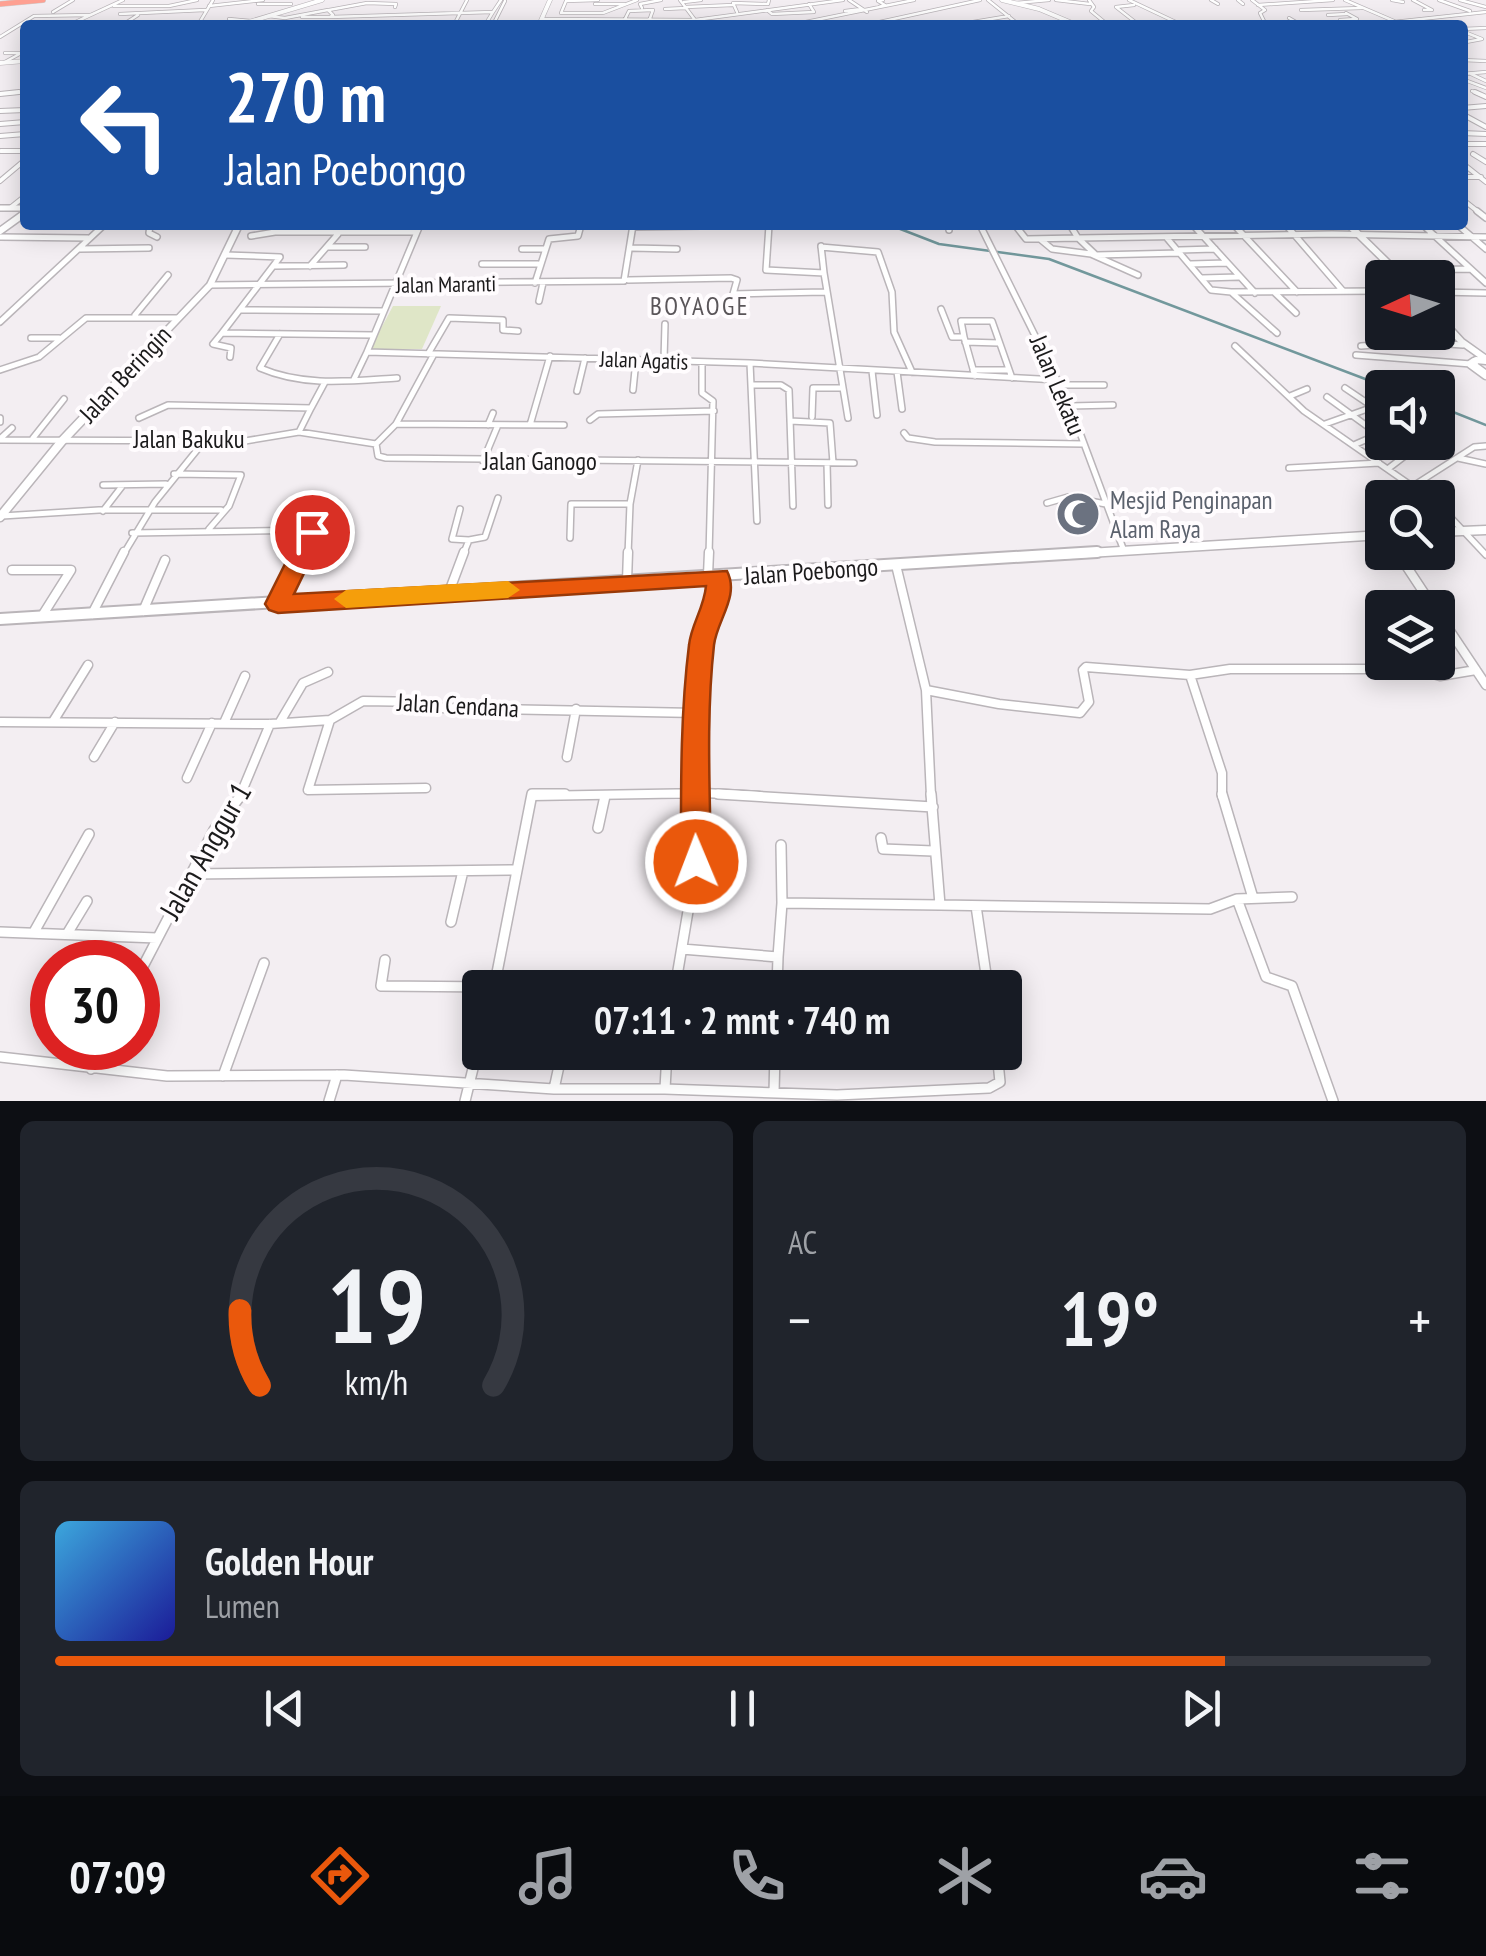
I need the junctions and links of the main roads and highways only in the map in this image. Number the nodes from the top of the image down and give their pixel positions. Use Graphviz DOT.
graph roads {
  1 [pos="43,0"];
  2 [pos="322,0"];
  3 [pos="1012,2"];
  4 [pos="0,4"];
  5 [pos="255,20"];
  6 [pos="1063,20"];
  7 [pos="20,215"];
  8 [pos="237,230"];
  9 [pos="1354,230"];
  10 [pos="0,234"];
  11 [pos="1384,260"];
  12 [pos="1455,336"];
  13 [pos="1462,344"];
  14 [pos="1486,360"];
  15 [pos="1471,363"];
  16 [pos="1485,375"];
  17 [pos="0,516"];
  18 [pos="1486,530"];
  19 [pos="1455,531"];
  20 [pos="1365,536"];
  21 [pos="0,619"];
  1 -- 4 [label="highway"];
  2 -- 5 [label="main road"];
  3 -- 6 [label="main road"];
  7 -- 10 [label="main road"];
  8 -- 17 [label="main road, Jalan Beringin"];
  9 -- 11 [label="main road"];
  12 -- 13 [label="main road"];
  13 -- 14 [label="main road"];
  13 -- 15 [label="main road"];
  14 -- 15 [label="main road"];
  15 -- 16 [label="main road"];
  18 -- 19 [label="main road"];
  20 -- 21 [label="main road, Jalan Poebongo"];
}
